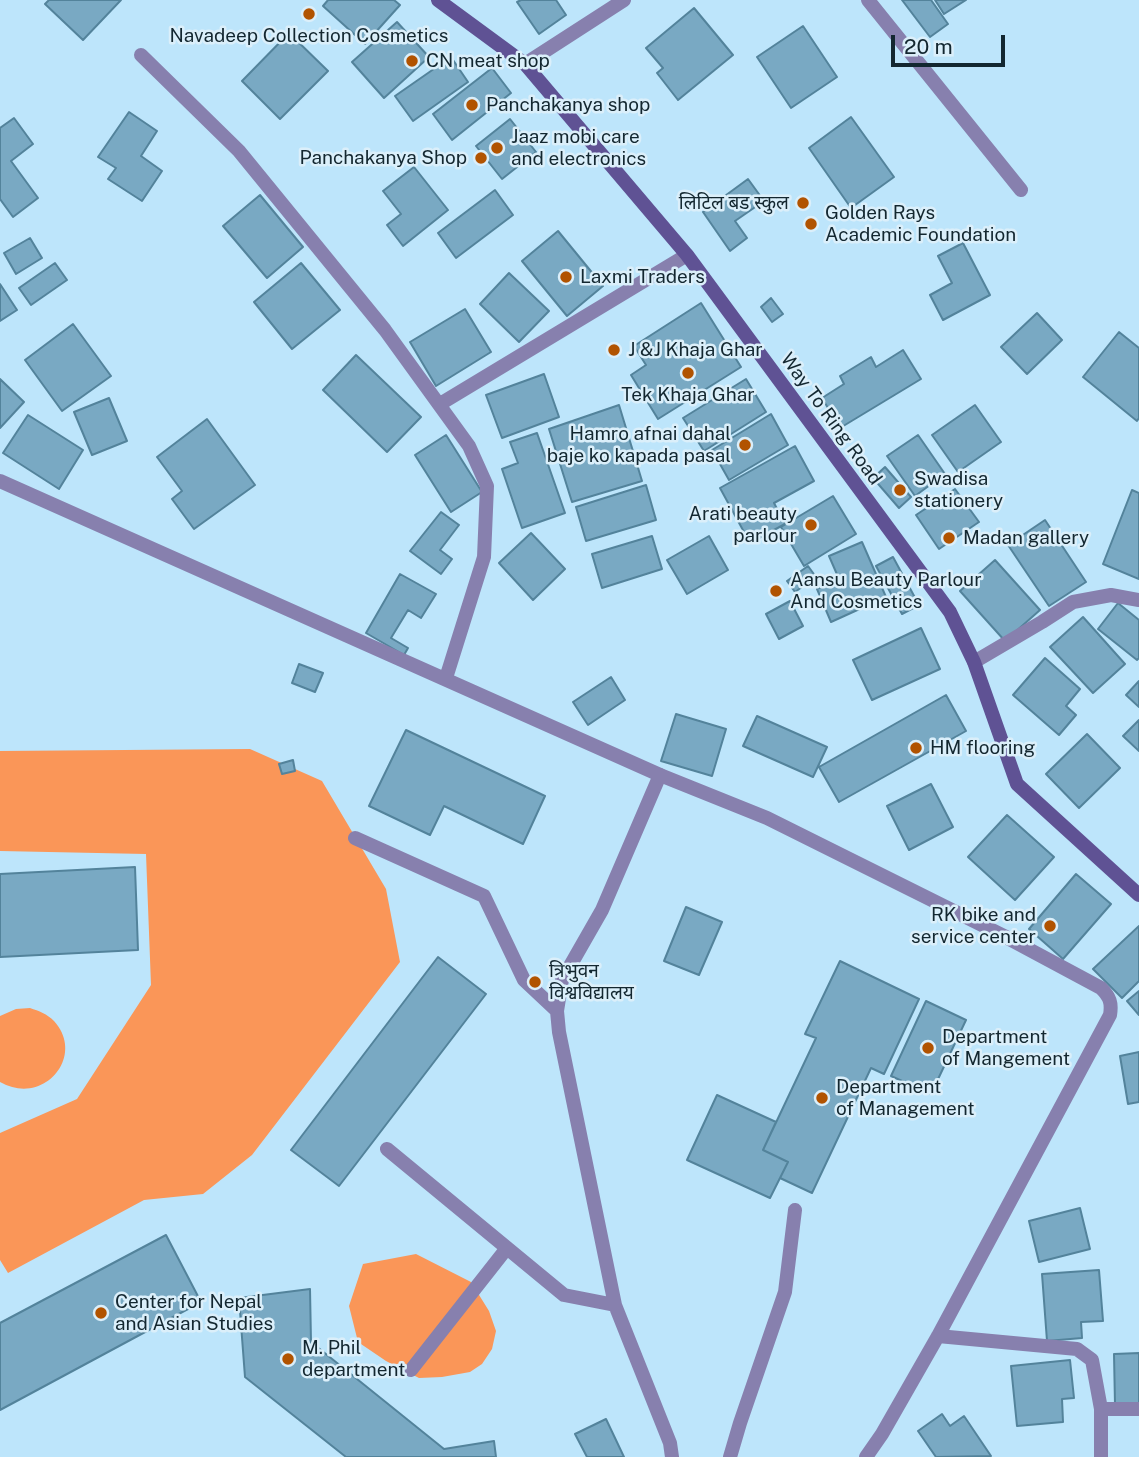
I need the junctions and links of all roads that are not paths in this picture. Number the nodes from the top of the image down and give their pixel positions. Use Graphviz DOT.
graph roads {
  1 [pos="438,0"];
  2 [pos="624,0"];
  3 [pos="868,0"];
  4 [pos="141,55"];
  5 [pos="525,64"];
  6 [pos="1021,190"];
  7 [pos="687,255"];
  8 [pos="440,404"];
  9 [pos="0,481"];
  10 [pos="1139,600"];
  11 [pos="974,662"];
  12 [pos="446,678"];
  13 [pos="660,775"];
  14 [pos="355,838"];
  15 [pos="1139,895"];
  16 [pos="557,1012"];
  17 [pos="387,1149"];
  18 [pos="795,1210"];
  19 [pos="507,1248"];
  20 [pos="615,1305"];
  21 [pos="938,1336"];
  22 [pos="411,1370"];
  23 [pos="1101,1409"];
  24 [pos="1139,1409"];
  25 [pos="672,1457"];
  26 [pos="730,1457"];
  27 [pos="866,1457"];
  28 [pos="1101,1457"];
  1 -- 5 [label="street, Way To Ring Road"];
  2 -- 5 [label="street"];
  3 -- 6 [label="street"];
  4 -- 8 [label="street"];
  5 -- 7 [label="street, Way To Ring Road"];
  7 -- 8 [label="street"];
  7 -- 11 [label="street, Way To Ring Road"];
  8 -- 12 [label="street"];
  9 -- 12 [label="street"];
  10 -- 11 [label="street"];
  11 -- 15 [label="street, Way To Ring Road"];
  12 -- 13 [label="street"];
  13 -- 16 [label="street"];
  13 -- 21 [label="street"];
  14 -- 16 [label="street"];
  16 -- 20 [label="street"];
  17 -- 19 [label="street"];
  18 -- 26 [label="street"];
  19 -- 20 [label="street"];
  19 -- 22 [label="street"];
  20 -- 25 [label="street"];
  21 -- 23 [label="street"];
  21 -- 27 [label="street"];
  23 -- 24 [label="street"];
  23 -- 28 [label="street"];
}
